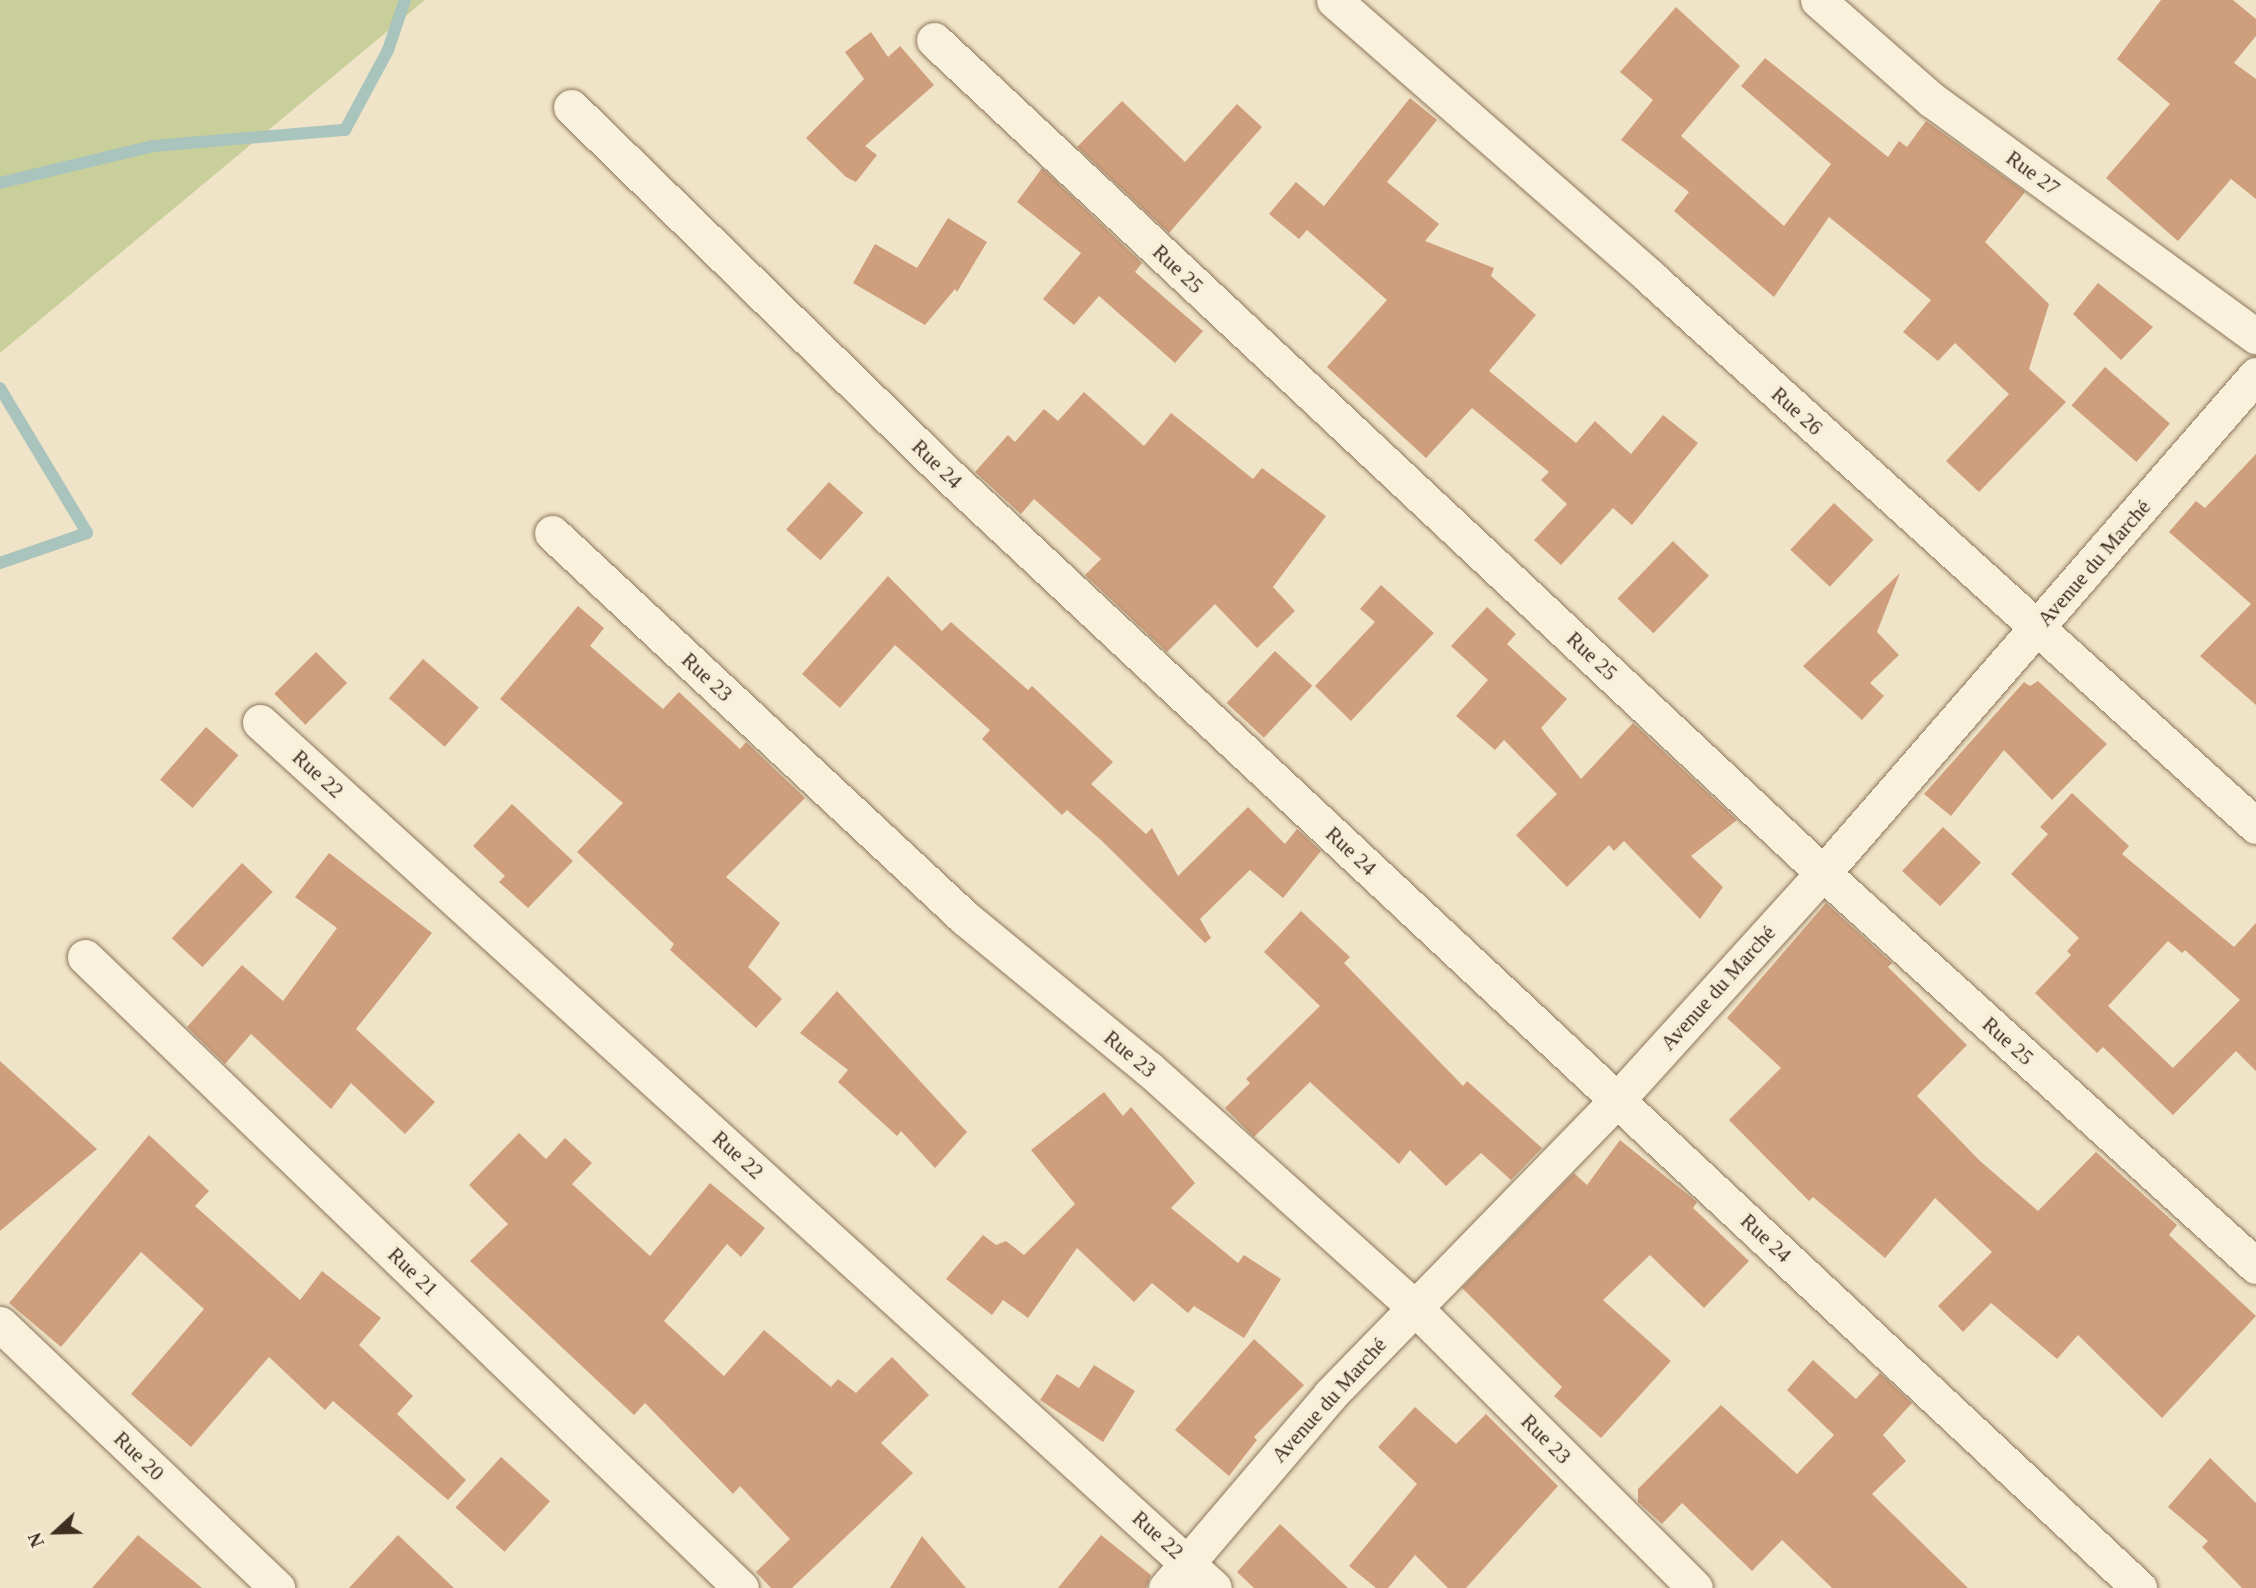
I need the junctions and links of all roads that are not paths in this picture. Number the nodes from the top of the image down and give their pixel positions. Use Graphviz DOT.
graph roads {
  1 [pos="1334,0"];
  2 [pos="1818,0"];
  3 [pos="934,40"];
  4 [pos="571,107"];
  5 [pos="2256,336"];
  6 [pos="2256,375"];
  7 [pos="552,533"];
  8 [pos="2036,629"];
  9 [pos="260,722"];
  10 [pos="2256,826"];
  11 [pos="1823,873"];
  12 [pos="85,957"];
  13 [pos="1617,1100"];
  14 [pos="2256,1266"];
  15 [pos="1414,1307"];
  16 [pos="0,1324"];
  17 [pos="1178,1576"];
  18 [pos="277,1588"];
  19 [pos="741,1588"];
  20 [pos="1214,1588"];
  21 [pos="1695,1588"];
  22 [pos="2139,1588"];
  1 -- 8 [label="street, Rue 26"];
  2 -- 5 [label="street, Rue 27"];
  3 -- 11 [label="street, Rue 25"];
  4 -- 13 [label="street, Rue 24"];
  6 -- 8 [label="street, Avenue du Marché"];
  7 -- 15 [label="street, Rue 23"];
  8 -- 10 [label="street, Rue 26"];
  8 -- 11 [label="street, Avenue du Marché"];
  9 -- 17 [label="street, Rue 22"];
  11 -- 13 [label="street, Avenue du Marché"];
  11 -- 14 [label="street, Rue 25"];
  12 -- 19 [label="street, Rue 21"];
  13 -- 15 [label="street, Avenue du Marché"];
  13 -- 22 [label="street, Rue 24"];
  15 -- 17 [label="street, Avenue du Marché"];
  15 -- 21 [label="street, Rue 23"];
  16 -- 18 [label="street, Rue 20"];
  17 -- 20 [label="street, Rue 22"];
}
